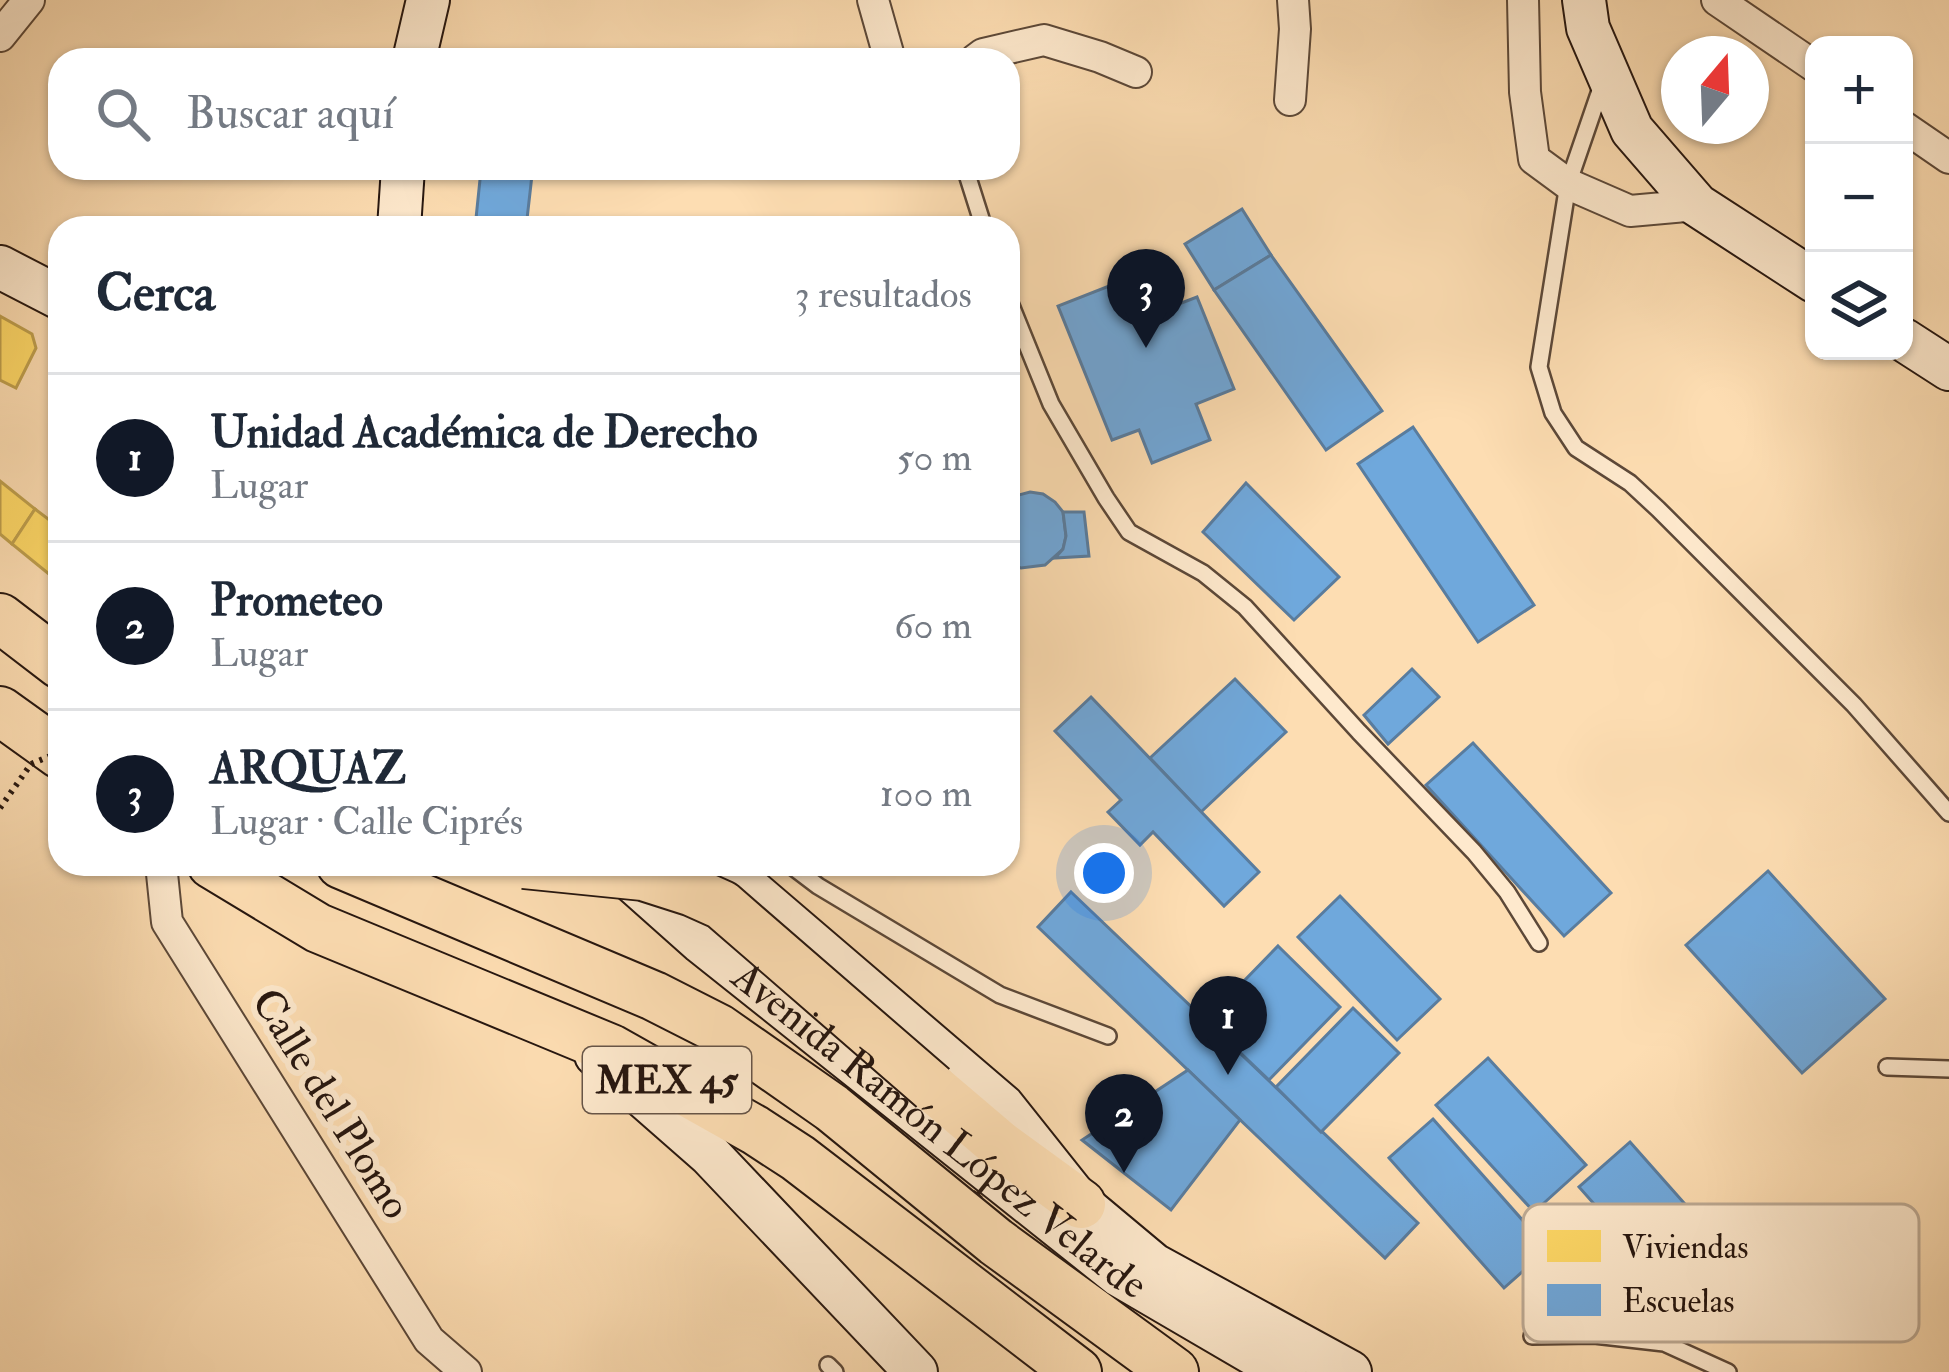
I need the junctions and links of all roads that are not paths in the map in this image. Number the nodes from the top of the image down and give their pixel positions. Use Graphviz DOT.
graph roads {
  1 [pos="29,0"];
  2 [pos="428,0"];
  3 [pos="873,0"];
  4 [pos="1293,0"];
  5 [pos="1523,0"];
  6 [pos="1584,0"];
  7 [pos="1717,0"];
  8 [pos="0,37"];
  9 [pos="417,48"];
  10 [pos="887,48"];
  11 [pos="1009,48"];
  12 [pos="1805,60"];
  13 [pos="1606,71"];
  14 [pos="1136,72"];
  15 [pos="1291,100"];
  16 [pos="1913,133"];
  17 [pos="1949,158"];
  18 [pos="402,180"];
  19 [pos="968,180"];
  20 [pos="1568,184"];
  21 [pos="1697,205"];
  22 [pos="400,216"];
  23 [pos="980,216"];
  24 [pos="0,267"];
  25 [pos="1805,275"];
  26 [pos="0,285"];
  27 [pos="48,292"];
  28 [pos="48,309"];
  29 [pos="1020,327"];
  30 [pos="1913,346"];
  31 [pos="1949,369"];
  32 [pos="0,619"];
  33 [pos="48,655"];
  34 [pos="0,711"];
  35 [pos="48,745"];
  36 [pos="1949,813"];
  37 [pos="162,876"];
  38 [pos="232,876"];
  39 [pos="369,876"];
  40 [pos="627,876"];
  41 [pos="643,876"];
  42 [pos="735,876"];
  43 [pos="805,876"];
  44 [pos="1539,943"];
  45 [pos="572,1034"];
  46 [pos="1108,1036"];
  47 [pos="1886,1067"];
  48 [pos="1949,1069"];
  49 [pos="1081,1204"];
  50 [pos="1654,1342"];
  51 [pos="466,1372"];
  52 [pos="916,1372"];
  53 [pos="1077,1372"];
  54 [pos="1174,1372"];
  55 [pos="1285,1372"];
  56 [pos="1350,1372"];
  57 [pos="1728,1372"];
  1 -- 8 [label="street"];
  2 -- 9 [label="street"];
  3 -- 10 [label="street"];
  4 -- 15 [label="street"];
  5 -- 20 [label="street"];
  6 -- 13 [label="street"];
  7 -- 12 [label="street"];
  11 -- 14 [label="street"];
  13 -- 20 [label="lane"];
  13 -- 21 [label="street"];
  16 -- 17 [label="street"];
  18 -- 22 [label="street"];
  19 -- 23 [label="lane"];
  20 -- 21 [label="street"];
  20 -- 36 [label="lane"];
  21 -- 25 [label="street"];
  24 -- 27 [label="street"];
  26 -- 28 [label="street"];
  29 -- 44 [label="lane"];
  30 -- 31 [label="street"];
  32 -- 33 [label="main road"];
  34 -- 35 [label="main road"];
  37 -- 51 [label="street, Calle del Plomo"];
  38 -- 45 [label="main road, MEX 45"];
  39 -- 54 [label="main road, MEX 45"];
  40 -- 55 [label="street, Avenida Ramón López Velarde"];
  41 -- 49 [label="main road, bridge"];
  42 -- 49 [label="street, Avenida Ramón López Velarde"];
  43 -- 46 [label="lane"];
  45 -- 52 [label="street"];
  45 -- 53 [label="main road, MEX 45"];
  47 -- 48 [label="lane"];
  49 -- 56 [label="street, Avenida Ramón López Velarde"];
  50 -- 57 [label="lane"];
}
